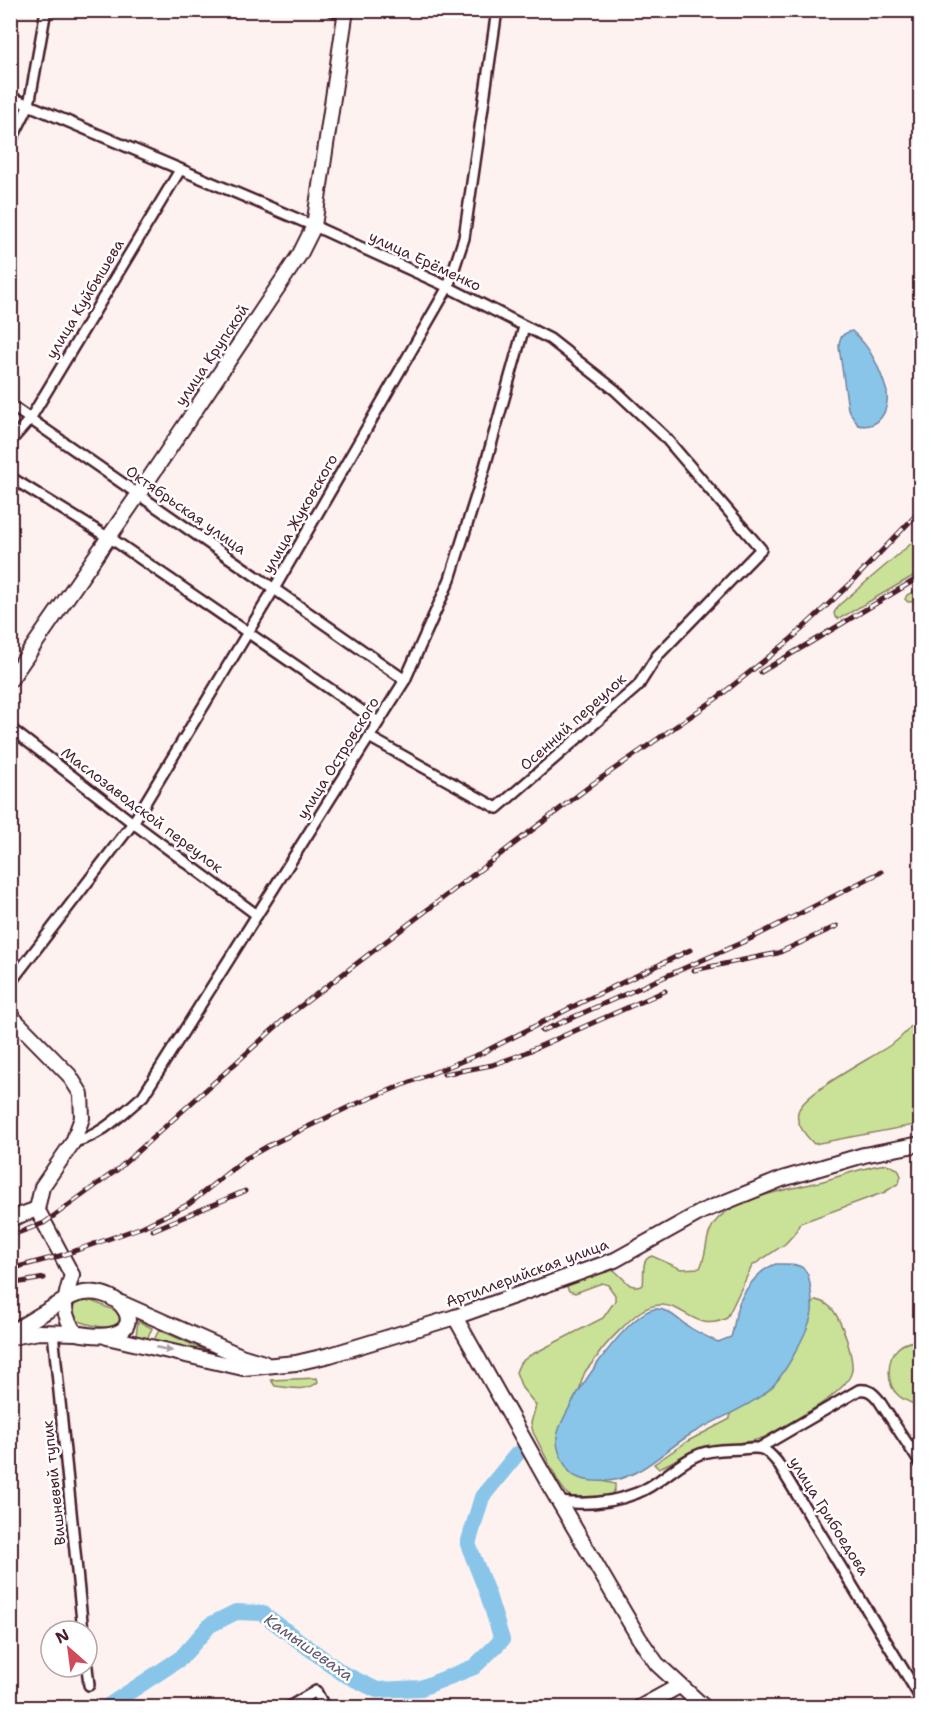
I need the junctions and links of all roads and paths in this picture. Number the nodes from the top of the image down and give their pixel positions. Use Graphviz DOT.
graph roads {
  1 [pos="46,10"];
  2 [pos="331,10"];
  3 [pos="497,10"];
  4 [pos="345,12"];
  5 [pos="10,97"];
  6 [pos="29,105"];
  7 [pos="10,143"];
  8 [pos="180,170"];
  9 [pos="314,226"];
  10 [pos="448,287"];
  11 [pos="524,327"];
  12 [pos="10,405"];
  13 [pos="30,419"];
  14 [pos="10,442"];
  15 [pos="10,477"];
  16 [pos="138,495"];
  17 [pos="109,538"];
  18 [pos="761,549"];
  19 [pos="274,589"];
  20 [pos="248,633"];
  21 [pos="10,680"];
  22 [pos="405,680"];
  23 [pos="378,722"];
  24 [pos="10,728"];
  25 [pos="369,737"];
  26 [pos="133,823"];
  27 [pos="257,915"];
  28 [pos="10,983"];
  29 [pos="10,1015"];
  30 [pos="73,1142"];
  31 [pos="921,1144"];
  32 [pos="37,1209"];
  33 [pos="10,1219"];
  34 [pos="72,1275"];
  35 [pos="100,1294"];
  36 [pos="65,1300"];
  37 [pos="121,1303"];
  38 [pos="455,1317"];
  39 [pos="53,1332"];
  40 [pos="10,1333"];
  41 [pos="76,1333"];
  42 [pos="107,1337"];
  43 [pos="10,1338"];
  44 [pos="272,1365"];
  45 [pos="761,1448"];
  46 [pos="921,1463"];
  47 [pos="560,1502"];
  48 [pos="82,1619"];
  49 [pos="88,1679"];
  50 [pos="89,1685"];
  51 [pos="679,1686"];
  52 [pos="920,1697"];
  53 [pos="287,1707"];
  54 [pos="325,1707"];
  55 [pos="639,1707"];
  56 [pos="705,1707"];
  1 -- 6 [label="street"];
  2 -- 4 [label="street"];
  3 -- 10 [label="street, улица Жуковского"];
  4 -- 9 [label="main road, улица Крупской"];
  5 -- 6 [label="street, улица Ерёменко"];
  6 -- 7 [label="street"];
  6 -- 8 [label="street, улица Ерёменко"];
  8 -- 9 [label="street, улица Ерёменко"];
  8 -- 13 [label="street, улица Куйбышева"];
  9 -- 10 [label="street, улица Ерёменко"];
  9 -- 16 [label="main road, улица Крупской"];
  10 -- 11 [label="street, улица Ерёменко"];
  10 -- 19 [label="street, улица Жуковского"];
  11 -- 18 [label="street, улица Ерёменко"];
  11 -- 22 [label="street, улица Островского"];
  12 -- 13 [label="street, Октябрьская улица"];
  13 -- 14 [label="street, улица Куйбышева"];
  13 -- 16 [label="street, Октябрьская улица"];
  15 -- 17 [label="street"];
  16 -- 17 [label="main road, улица Крупской"];
  16 -- 19 [label="street, Октябрьская улица"];
  17 -- 20 [label="street"];
  17 -- 21 [label="main road, улица Крупской"];
  18 -- 25 [label="street, Осенний переулок"];
  19 -- 20 [label="street, улица Жуковского"];
  19 -- 22 [label="street, Октябрьская улица"];
  20 -- 23 [label="street"];
  20 -- 26 [label="street, улица Жуковского"];
  22 -- 23 [label="street, улица Островского"];
  23 -- 25 [label="street, улица Островского"];
  24 -- 26 [label="street, Маслозаводской переулок"];
  25 -- 27 [label="street, улица Островского"];
  26 -- 27 [label="street, Маслозаводской переулок"];
  26 -- 28 [label="street, улица Жуковского"];
  27 -- 30 [label="street, улица Островского"];
  29 -- 30 [label="main road"];
  30 -- 32 [label="main road"];
  31 -- 38 [label="main road, Артиллерийская улица"];
  32 -- 33 [label="main road"];
  32 -- 34 [label="main road"];
  34 -- 35 [label="main road, Артиллерийская улица"];
  34 -- 36 [label="main road"];
  35 -- 36 [label="main road, Артиллерийская улица"];
  35 -- 37 [label="main road, Артиллерийская улица"];
  36 -- 40 [label="main road, Артиллерийская улица"];
  36 -- 41 [label="main road"];
  37 -- 42 [label="main road"];
  37 -- 44 [label="main road, Артиллерийская улица"];
  38 -- 44 [label="main road, Артиллерийская улица"];
  38 -- 47 [label="main road"];
  39 -- 41 [label="main road, Артиллерийская улица"];
  39 -- 43 [label="main road, Артиллерийская улица"];
  39 -- 48 [label="street, Вишневый тупик"];
  41 -- 42 [label="main road, Артиллерийская улица"];
  42 -- 44 [label="main road, Артиллерийская улица, one-way"];
  45 -- 46 [label="street"];
  45 -- 47 [label="street"];
  45 -- 52 [label="street, улица Грибоедова"];
  47 -- 51 [label="main road"];
  49 -- 50 [label="street"];
  51 -- 55 [label="main road"];
  51 -- 56 [label="main road"];
  53 -- 54 [label="street"];
}
